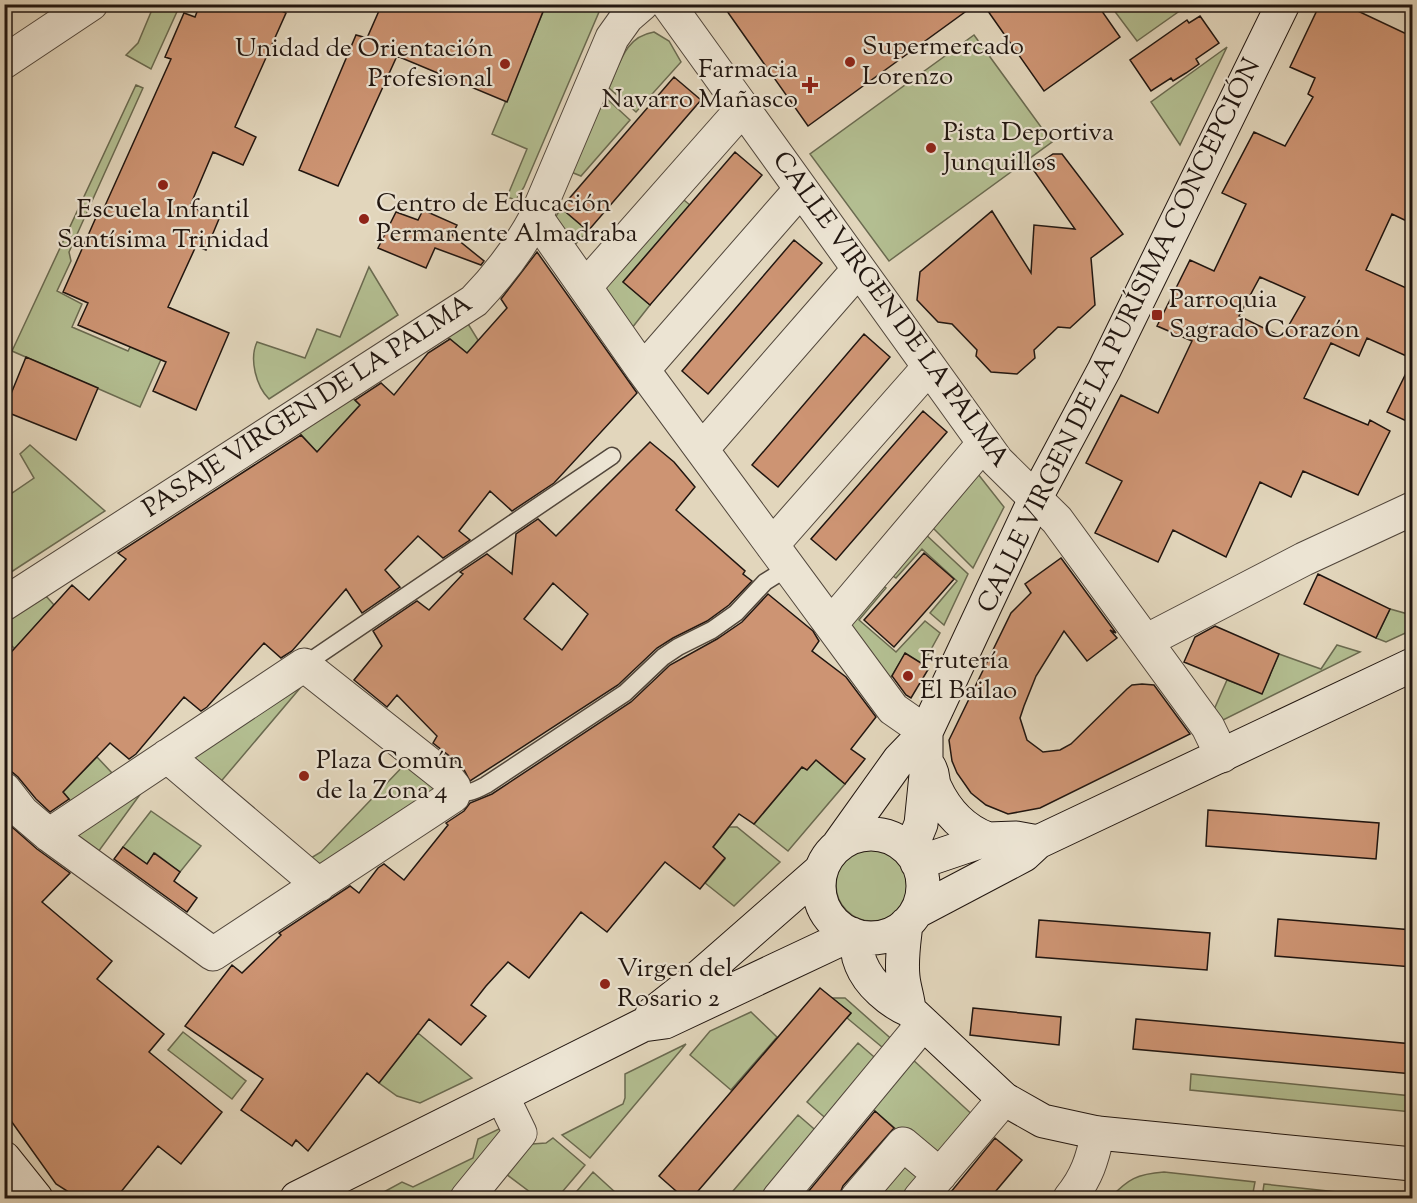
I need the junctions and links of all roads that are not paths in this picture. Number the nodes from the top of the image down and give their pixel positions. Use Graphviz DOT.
graph roads {
  1 [pos="91,4"];
  2 [pos="642,4"];
  3 [pos="668,4"];
  4 [pos="1283,4"];
  5 [pos="4,62"];
  6 [pos="743,108"];
  7 [pos="801,189"];
  8 [pos="536,217"];
  9 [pos="858,270"];
  10 [pos="593,277"];
  11 [pos="929,367"];
  12 [pos="643,370"];
  13 [pos="984,443"];
  14 [pos="702,449"];
  15 [pos="612,456"];
  16 [pos="1035,499"];
  17 [pos="1413,508"];
  18 [pos="780,556"];
  19 [pos="4,604"];
  20 [pos="831,624"];
  21 [pos="1146,641"];
  22 [pos="304,665"];
  23 [pos="1413,665"];
  24 [pos="926,747"];
  25 [pos="167,756"];
  26 [pos="1222,756"];
  27 [pos="4,789"];
  28 [pos="453,790"];
  29 [pos="49,835"];
  30 [pos="988,839"];
  31 [pos="1038,842"];
  32 [pos="830,857"];
  33 [pos="913,857"];
  34 [pos="319,885"];
  35 [pos="911,918"];
  36 [pos="854,935"];
  37 [pos="915,1018"];
  38 [pos="643,1025"];
  39 [pos="502,1096"];
  40 [pos="1004,1099"];
  41 [pos="1098,1133"];
  42 [pos="4,1158"];
  43 [pos="1413,1164"];
  44 [pos="930,1187"];
  45 [pos="36,1198"];
  46 [pos="297,1198"];
  47 [pos="467,1198"];
  48 [pos="779,1198"];
  49 [pos="857,1198"];
  50 [pos="1070,1198"];
  1 -- 5 [label="street"];
  2 -- 8 [label="street, PASAJE VIRGEN DE LA PALMA"];
  3 -- 6 [label="street, CALLE VIRGEN DE LA PALMA"];
  4 -- 16 [label="street, CALLE VIRGEN DE LA PURÍSIMA CONCEPCIÓN"];
  6 -- 7 [label="street, CALLE VIRGEN DE LA PALMA"];
  6 -- 10 [label="street"];
  7 -- 9 [label="street, CALLE VIRGEN DE LA PALMA"];
  7 -- 12 [label="street"];
  8 -- 10 [label="street"];
  8 -- 19 [label="street, PASAJE VIRGEN DE LA PALMA"];
  9 -- 11 [label="street, CALLE VIRGEN DE LA PALMA"];
  9 -- 14 [label="street"];
  10 -- 12 [label="street"];
  11 -- 13 [label="street, CALLE VIRGEN DE LA PALMA"];
  11 -- 18 [label="street"];
  12 -- 14 [label="street"];
  13 -- 16 [label="street, CALLE VIRGEN DE LA PALMA"];
  13 -- 20 [label="street"];
  14 -- 18 [label="street"];
  15 -- 22 [label="lane"];
  16 -- 21 [label="street, CALLE VIRGEN DE LA PALMA"];
  16 -- 24 [label="street, CALLE VIRGEN DE LA PURÍSIMA CONCEPCIÓN"];
  17 -- 21 [label="street"];
  18 -- 20 [label="street"];
  18 -- 28 [label="lane"];
  20 -- 24 [label="street"];
  21 -- 26 [label="street, CALLE VIRGEN DE LA PALMA"];
  22 -- 25 [label="street"];
  22 -- 28 [label="street"];
  23 -- 26 [label="street"];
  24 -- 30 [label="street"];
  24 -- 32 [label="street, CALLE VIRGEN DE LA PURÍSIMA CONCEPCIÓN"];
  24 -- 33 [label="street, CALLE VIRGEN DE LA PURÍSIMA CONCEPCIÓN"];
  25 -- 29 [label="street"];
  25 -- 34 [label="street"];
  26 -- 31 [label="street"];
  27 -- 29 [label="street"];
  28 -- 34 [label="street"];
  29 -- 34 [label="street"];
  30 -- 31 [label="street"];
  30 -- 33 [label="street"];
  31 -- 35 [label="street"];
  32 -- 33 [label="street"];
  32 -- 36 [label="street"];
  32 -- 38 [label="street"];
  33 -- 35 [label="street"];
  35 -- 36 [label="street"];
  35 -- 37 [label="street"];
  36 -- 37 [label="street"];
  36 -- 38 [label="street"];
  37 -- 40 [label="street"];
  37 -- 48 [label="street"];
  38 -- 39 [label="street"];
  39 -- 46 [label="street"];
  39 -- 47 [label="street"];
  40 -- 41 [label="street"];
  40 -- 44 [label="street"];
  41 -- 43 [label="street"];
  41 -- 50 [label="street"];
  42 -- 45 [label="street"];
  44 -- 49 [label="street"];
}
